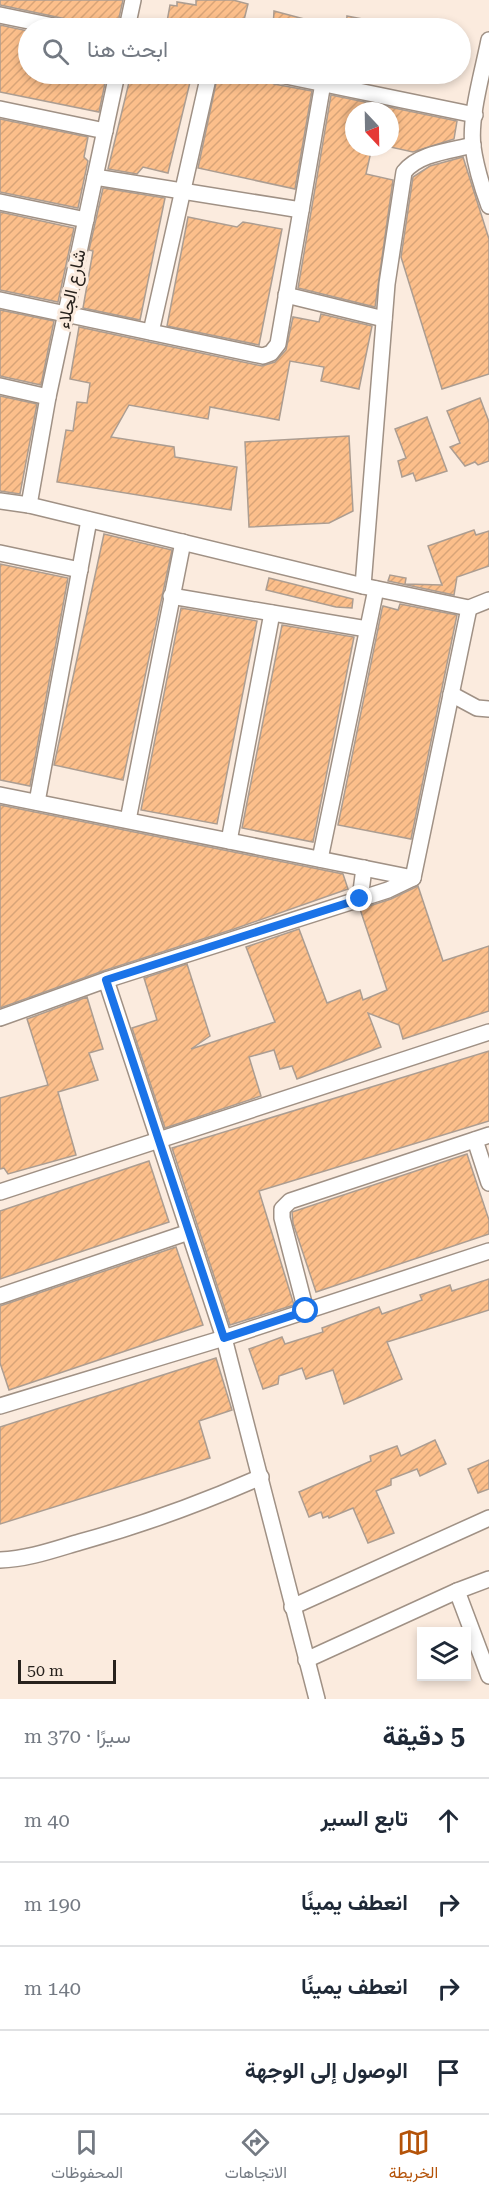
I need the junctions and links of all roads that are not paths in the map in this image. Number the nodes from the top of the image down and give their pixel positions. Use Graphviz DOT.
graph roads {
  1 [pos="133,0"];
  2 [pos="0,15"];
  3 [pos="129,18"];
  4 [pos="18,19"];
  5 [pos="489,40"];
  6 [pos="115,84"];
  7 [pos="207,84"];
  8 [pos="323,84"];
  9 [pos="328,84"];
  10 [pos="0,109"];
  11 [pos="475,115"];
  12 [pos="105,131"];
  13 [pos="473,145"];
  14 [pos="95,177"];
  15 [pos="184,191"];
  16 [pos="0,202"];
  17 [pos="489,206"];
  18 [pos="301,210"];
  19 [pos="86,220"];
  20 [pos="286,295"];
  21 [pos="0,300"];
  22 [pos="66,315"];
  23 [pos="384,319"];
  24 [pos="151,332"];
  25 [pos="0,386"];
  26 [pos="48,397"];
  27 [pos="0,501"];
  28 [pos="28,505"];
  29 [pos="89,520"];
  30 [pos="183,542"];
  31 [pos="0,553"];
  32 [pos="80,570"];
  33 [pos="369,587"];
  34 [pos="171,596"];
  35 [pos="489,600"];
  36 [pos="469,608"];
  37 [pos="272,613"];
  38 [pos="368,629"];
  39 [pos="451,694"];
  40 [pos="489,709"];
  41 [pos="0,795"];
  42 [pos="37,802"];
  43 [pos="128,820"];
  44 [pos="229,841"];
  45 [pos="320,859"];
  46 [pos="364,868"];
  47 [pos="413,878"];
  48 [pos="360,899"];
  49 [pos="106,980"];
  50 [pos="0,1018"];
  51 [pos="489,1032"];
  52 [pos="482,1138"];
  53 [pos="158,1139"];
  54 [pos="489,1183"];
  55 [pos="0,1192"];
  56 [pos="189,1232"];
  57 [pos="489,1251"];
  58 [pos="0,1296"];
  59 [pos="306,1311"];
  60 [pos="224,1338"];
  61 [pos="0,1406"];
  62 [pos="261,1477"];
  63 [pos="489,1518"];
  64 [pos="0,1560"];
  65 [pos="489,1579"];
  66 [pos="457,1591"];
  67 [pos="292,1607"];
  68 [pos="306,1660"];
  69 [pos="489,1676"];
  70 [pos="316,1699"];
  1 -- 3 [label="street"];
  2 -- 4 [label="street"];
  5 -- 11 [label="street"];
  6 -- 12 [label="street, شارع الجلاء"];
  7 -- 15 [label="street"];
  8 -- 18 [label="street"];
  9 -- 11 [label="street"];
  10 -- 12 [label="street"];
  11 -- 13 [label="street"];
  12 -- 14 [label="street, شارع الجلاء"];
  13 -- 17 [label="street"];
  13 -- 23 [label="street"];
  14 -- 15 [label="street"];
  14 -- 19 [label="street, شارع الجلاء"];
  15 -- 18 [label="street"];
  15 -- 24 [label="street"];
  16 -- 19 [label="street"];
  18 -- 20 [label="street"];
  19 -- 22 [label="street, شارع الجلاء"];
  20 -- 23 [label="street"];
  20 -- 24 [label="street"];
  21 -- 22 [label="street"];
  22 -- 24 [label="street"];
  22 -- 26 [label="street, شارع الجلاء"];
  23 -- 33 [label="street"];
  25 -- 26 [label="street"];
  26 -- 28 [label="street, شارع الجلاء"];
  27 -- 28 [label="street"];
  28 -- 29 [label="street"];
  29 -- 30 [label="street"];
  29 -- 32 [label="street"];
  30 -- 33 [label="street"];
  30 -- 34 [label="street"];
  31 -- 32 [label="street"];
  32 -- 42 [label="street"];
  33 -- 36 [label="street"];
  33 -- 38 [label="street"];
  34 -- 37 [label="street"];
  34 -- 43 [label="street"];
  35 -- 36 [label="street"];
  36 -- 39 [label="street"];
  37 -- 38 [label="street"];
  37 -- 44 [label="street"];
  38 -- 45 [label="street"];
  39 -- 40 [label="street"];
  39 -- 47 [label="street"];
  41 -- 42 [label="street"];
  42 -- 43 [label="street"];
  43 -- 44 [label="street"];
  44 -- 45 [label="street"];
  45 -- 46 [label="street"];
  46 -- 47 [label="street"];
  46 -- 48 [label="street"];
  47 -- 48 [label="street"];
  48 -- 49 [label="street"];
  49 -- 50 [label="street"];
  49 -- 53 [label="street"];
  51 -- 53 [label="street"];
  52 -- 54 [label="street"];
  52 -- 59 [label="street"];
  53 -- 55 [label="street"];
  53 -- 56 [label="street"];
  56 -- 58 [label="street"];
  56 -- 60 [label="street"];
  57 -- 59 [label="street"];
  59 -- 60 [label="street"];
  60 -- 61 [label="street"];
  60 -- 62 [label="street"];
  62 -- 64 [label="street"];
  62 -- 67 [label="street"];
  63 -- 67 [label="street"];
  65 -- 66 [label="street"];
  66 -- 68 [label="street"];
  66 -- 69 [label="street"];
  67 -- 68 [label="street"];
  68 -- 70 [label="street"];
}
